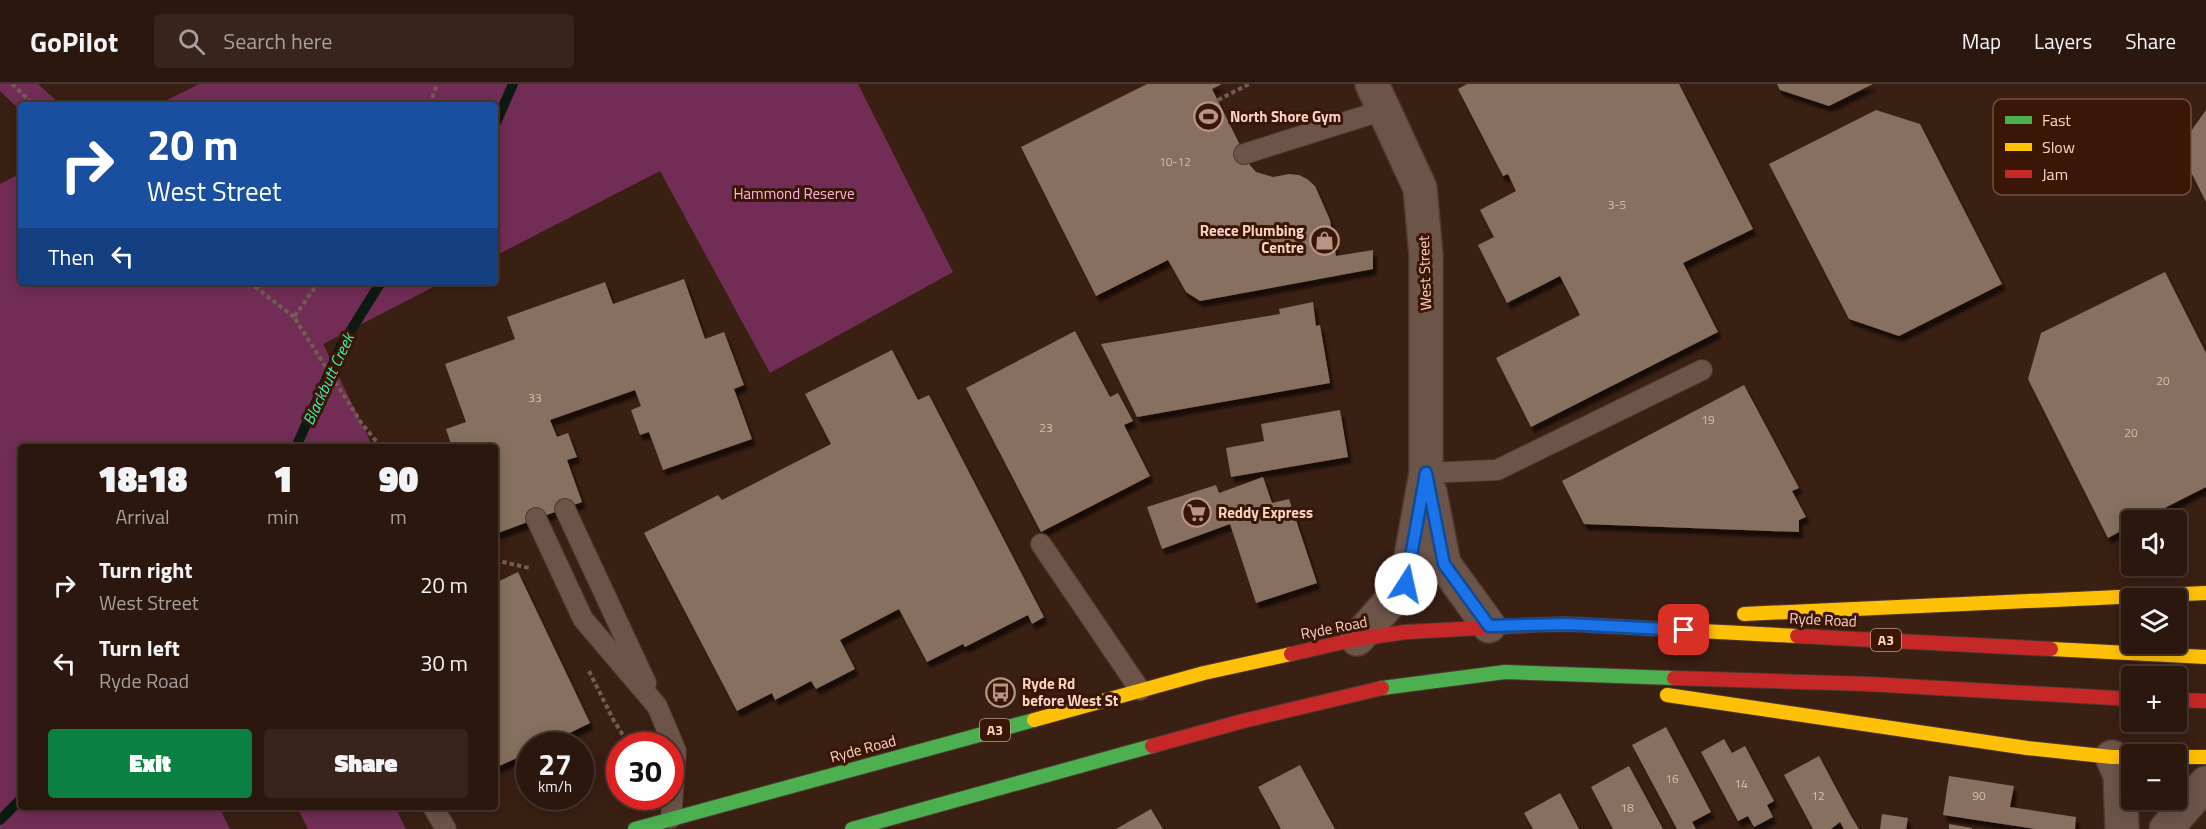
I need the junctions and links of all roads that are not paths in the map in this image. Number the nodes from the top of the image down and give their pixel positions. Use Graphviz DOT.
graph roads {
  1 [pos="1378,97"];
  2 [pos="1245,154"];
  3 [pos="1702,370"];
  4 [pos="1426,473"];
  5 [pos="565,509"];
  6 [pos="537,518"];
  7 [pos="1041,544"];
  8 [pos="2206,593"];
  9 [pos="1732,615"];
  10 [pos="1696,617"];
  11 [pos="1566,624"];
  12 [pos="1489,626"];
  13 [pos="1357,639"];
  14 [pos="2206,657"];
  15 [pos="1505,672"];
  16 [pos="1140,690"];
  17 [pos="2121,698"];
  18 [pos="2187,700"];
  19 [pos="2206,701"];
  20 [pos="657,705"];
  21 [pos="2121,757"];
  22 [pos="2187,757"];
  23 [pos="2206,757"];
  24 [pos="2121,766"];
  25 [pos="2206,783"];
  26 [pos="2121,802"];
  27 [pos="435,810"];
  28 [pos="2121,810"];
  29 [pos="671,818"];
  30 [pos="446,829"];
  31 [pos="635,829"];
  32 [pos="852,829"];
  33 [pos="2122,829"];
  34 [pos="2166,829"];
  1 -- 2 [label="lane"];
  1 -- 4 [label="street, West Street"];
  3 -- 4 [label="lane"];
  4 -- 12 [label="street, West Street"];
  4 -- 13 [label="street, West Street"];
  5 -- 20 [label="lane"];
  6 -- 20 [label="lane"];
  7 -- 16 [label="lane"];
  8 -- 9 [label="highway"];
  10 -- 11 [label="highway"];
  11 -- 12 [label="highway, Ryde Road / A3"];
  11 -- 14 [label="highway, Ryde Road / A3"];
  12 -- 13 [label="highway, Ryde Road / A3"];
  13 -- 16 [label="highway, Ryde Road / A3"];
  15 -- 17 [label="highway"];
  15 -- 21 [label="highway"];
  15 -- 32 [label="highway"];
  16 -- 29 [label="highway, Ryde Road / A3"];
  18 -- 19 [label="highway"];
  20 -- 29 [label="lane"];
  22 -- 23 [label="highway"];
  24 -- 26 [label="street"];
  25 -- 34 [label="street"];
  27 -- 30 [label="lane"];
  28 -- 33 [label="street"];
  29 -- 31 [label="highway, Ryde Road / A3"];
}
